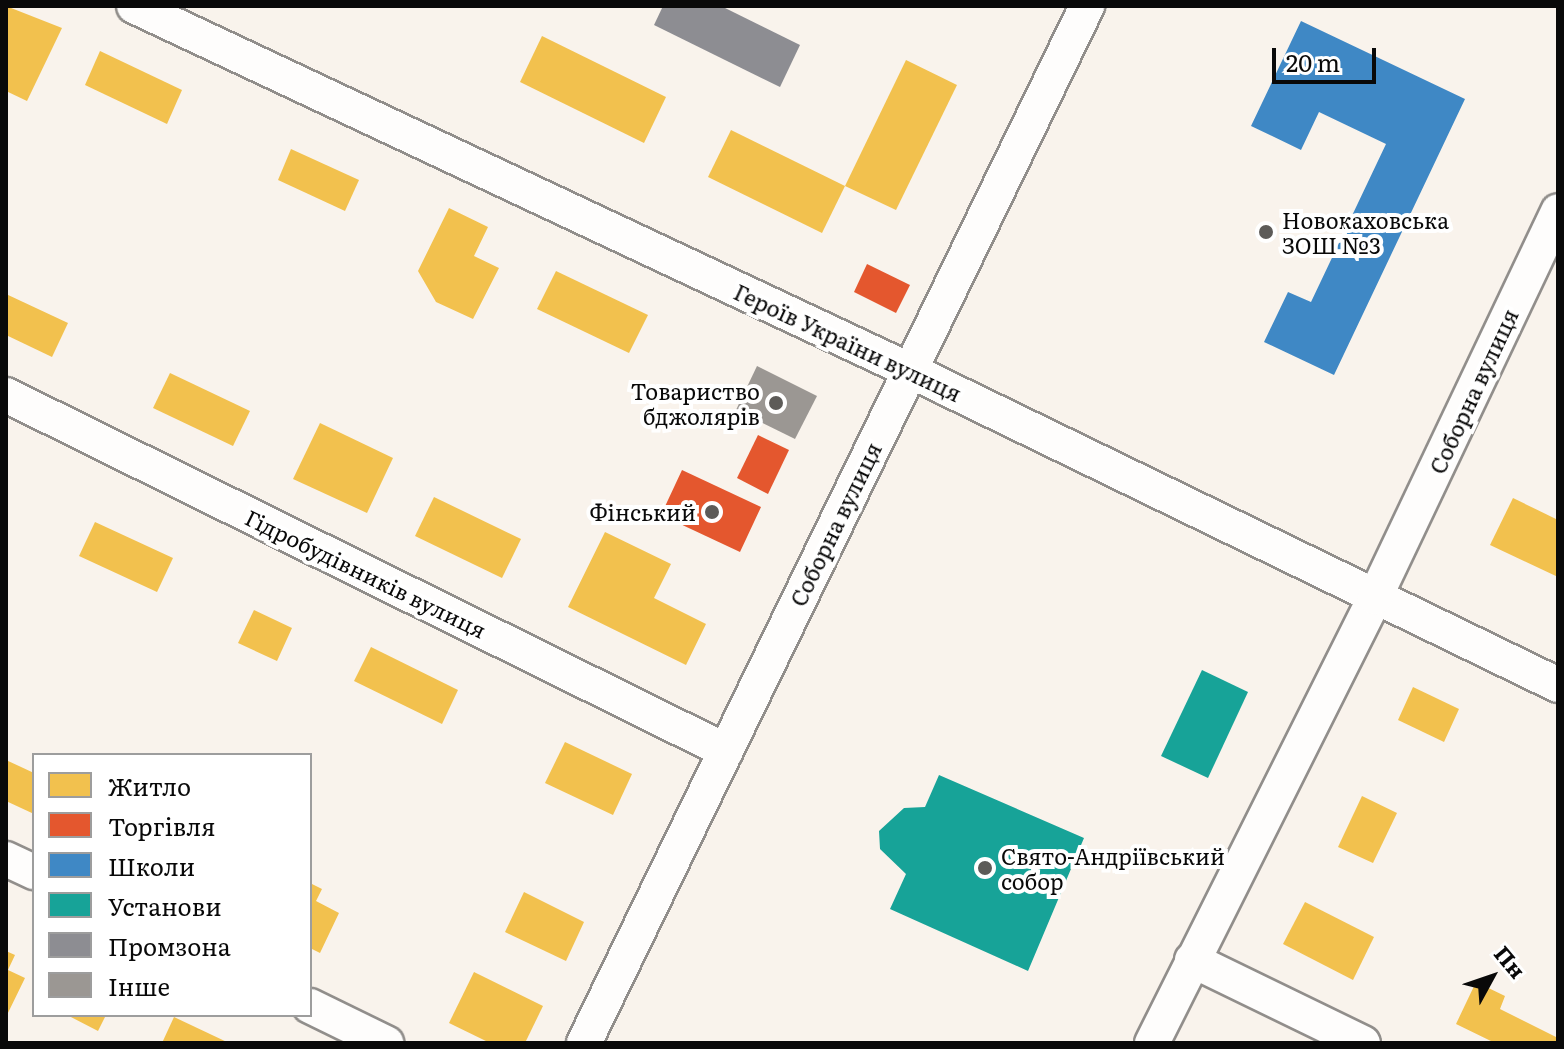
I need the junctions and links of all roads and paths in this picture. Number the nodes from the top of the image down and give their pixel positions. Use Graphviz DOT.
graph roads {
  1 [pos="134,6"];
  2 [pos="1087,6"];
  3 [pos="1558,211"];
  4 [pos="909,370"];
  5 [pos="6,395"];
  6 [pos="1375,597"];
  7 [pos="1558,685"];
  8 [pos="726,751"];
  9 [pos="6,859"];
  10 [pos="32,871"];
  11 [pos="1192,960"];
  12 [pos="312,1007"];
  13 [pos="386,1043"];
  14 [pos="584,1043"];
  15 [pos="1152,1043"];
  16 [pos="1363,1043"];
  1 -- 4 [label="street, Героїв України вулиця"];
  2 -- 4 [label="street, Соборна вулиця"];
  3 -- 6 [label="street, Соборна вулиця"];
  4 -- 6 [label="street, Героїв України вулиця"];
  4 -- 8 [label="street, Соборна вулиця"];
  5 -- 8 [label="street, Гідробудівників вулиця"];
  6 -- 7 [label="street, Героїв України вулиця"];
  6 -- 11 [label="street, Соборна вулиця"];
  8 -- 14 [label="street, Соборна вулиця"];
  9 -- 10 [label="street"];
  11 -- 15 [label="street, Соборна вулиця"];
  11 -- 16 [label="street"];
  12 -- 13 [label="street"];
}
